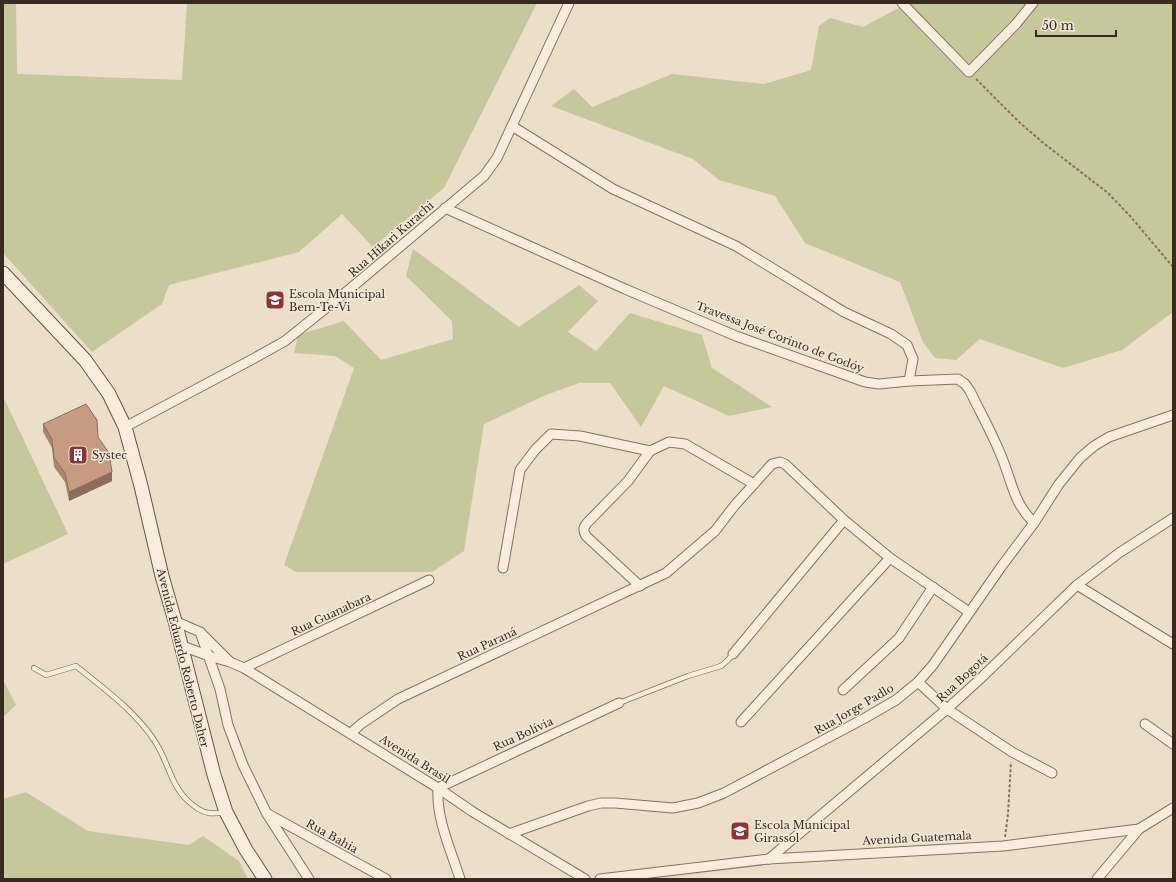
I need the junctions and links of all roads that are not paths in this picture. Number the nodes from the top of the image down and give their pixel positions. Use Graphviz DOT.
graph roads {
  1 [pos="569,3"];
  2 [pos="902,3"];
  3 [pos="1032,3"];
  4 [pos="512,126"];
  5 [pos="445,208"];
  6 [pos="3,273"];
  7 [pos="909,381"];
  8 [pos="1173,415"];
  9 [pos="126,427"];
  10 [pos="650,451"];
  11 [pos="754,484"];
  12 [pos="1173,518"];
  13 [pos="844,520"];
  14 [pos="1034,523"];
  15 [pos="890,558"];
  16 [pos="503,568"];
  17 [pos="429,580"];
  18 [pos="1077,585"];
  19 [pos="640,586"];
  20 [pos="933,587"];
  21 [pos="969,612"];
  22 [pos="175,621"];
  23 [pos="200,632"];
  24 [pos="1173,644"];
  25 [pos="180,645"];
  26 [pos="733,654"];
  27 [pos="209,656"];
  28 [pos="230,662"];
  29 [pos="34,668"];
  30 [pos="244,668"];
  31 [pos="918,682"];
  32 [pos="843,690"];
  33 [pos="619,704"];
  34 [pos="947,709"];
  35 [pos="741,722"];
  36 [pos="1145,724"];
  37 [pos="351,733"];
  38 [pos="1173,744"];
  39 [pos="1052,773"];
  40 [pos="438,788"];
  41 [pos="1173,808"];
  42 [pos="226,812"];
  43 [pos="267,814"];
  44 [pos="1139,829"];
  45 [pos="509,834"];
  46 [pos="769,859"];
  47 [pos="265,879"];
  48 [pos="308,879"];
  49 [pos="386,879"];
  50 [pos="460,879"];
  51 [pos="584,879"];
  52 [pos="600,879"];
  53 [pos="1097,879"];
  1 -- 4 [label="street, Rua Hikari Kurachi"];
  2 -- 3 [label="street"];
  4 -- 5 [label="street, Rua Hikari Kurachi"];
  4 -- 7 [label="street"];
  5 -- 7 [label="street, Travessa José Corinto de Godóy"];
  5 -- 9 [label="street, Rua Hikari Kurachi"];
  6 -- 9 [label="main road, Avenida Eduardo Roberto Daher"];
  7 -- 14 [label="street, Travessa José Corinto de Godóy"];
  8 -- 14 [label="street, Rua Jorge Padlo"];
  9 -- 22 [label="main road, Avenida Eduardo Roberto Daher"];
  10 -- 11 [label="street"];
  10 -- 16 [label="street"];
  10 -- 19 [label="street"];
  11 -- 13 [label="street, Rua Paraná"];
  11 -- 19 [label="street, Rua Paraná"];
  12 -- 18 [label="street, Rua Bogotá"];
  13 -- 15 [label="street"];
  13 -- 26 [label="street"];
  14 -- 21 [label="street, Rua Jorge Padlo"];
  15 -- 20 [label="street"];
  15 -- 35 [label="street"];
  17 -- 30 [label="street, Rua Guanabara"];
  18 -- 24 [label="street"];
  18 -- 34 [label="street, Rua Bogotá"];
  19 -- 37 [label="street, Rua Paraná"];
  20 -- 21 [label="street"];
  20 -- 32 [label="street"];
  21 -- 31 [label="street, Rua Jorge Padlo"];
  22 -- 23 [label="street, Avenida Brasil"];
  22 -- 25 [label="main road, Avenida Eduardo Roberto Daher"];
  23 -- 27 [label="street"];
  23 -- 28 [label="street, Avenida Brasil"];
  25 -- 27 [label="street, Avenida Brasil"];
  25 -- 42 [label="main road, Avenida Eduardo Roberto Daher"];
  26 -- 33 [label="lane"];
  27 -- 28 [label="street, Avenida Brasil"];
  27 -- 43 [label="street"];
  28 -- 30 [label="street, Avenida Brasil"];
  29 -- 42 [label="lane"];
  30 -- 37 [label="street, Avenida Brasil"];
  31 -- 34 [label="street"];
  31 -- 45 [label="street, Rua Jorge Padlo"];
  33 -- 40 [label="street, Rua Bolívia"];
  34 -- 39 [label="street"];
  34 -- 46 [label="street, Rua Bogotá"];
  36 -- 38 [label="street"];
  37 -- 40 [label="street, Avenida Brasil"];
  40 -- 45 [label="street, Avenida Brasil"];
  40 -- 50 [label="street"];
  41 -- 44 [label="street"];
  42 -- 47 [label="main road, Avenida Eduardo Roberto Daher"];
  43 -- 48 [label="street"];
  43 -- 49 [label="street, Rua Bahia"];
  44 -- 46 [label="street, Avenida Guatemala"];
  44 -- 53 [label="street"];
  45 -- 51 [label="street, Avenida Brasil"];
  46 -- 52 [label="street, Avenida Guatemala"];
}
